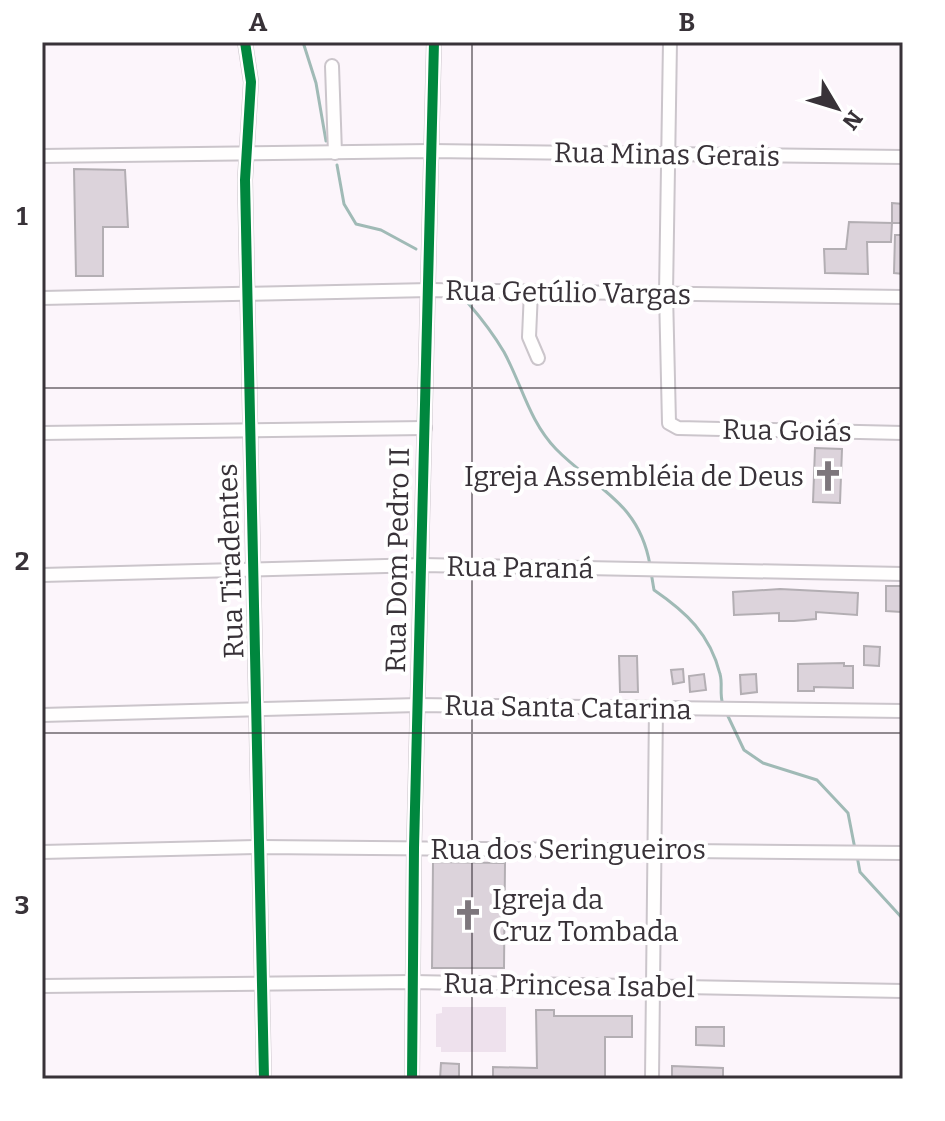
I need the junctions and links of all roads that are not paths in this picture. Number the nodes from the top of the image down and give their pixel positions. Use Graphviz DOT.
graph roads {
  1 [pos="245,42"];
  2 [pos="434,42"];
  3 [pos="670,42"];
  4 [pos="332,66"];
  5 [pos="431,151"];
  6 [pos="335,153"];
  7 [pos="668,154"];
  8 [pos="42,156"];
  9 [pos="247,156"];
  10 [pos="903,157"];
  11 [pos="430,290"];
  12 [pos="531,291"];
  13 [pos="666,293"];
  14 [pos="248,295"];
  15 [pos="903,297"];
  16 [pos="42,298"];
  17 [pos="538,358"];
  18 [pos="425,428"];
  19 [pos="250,429"];
  20 [pos="42,433"];
  21 [pos="903,433"];
  22 [pos="423,565"];
  23 [pos="253,569"];
  24 [pos="903,574"];
  25 [pos="42,575"];
  26 [pos="418,705"];
  27 [pos="258,707"];
  28 [pos="656,708"];
  29 [pos="903,711"];
  30 [pos="42,715"];
  31 [pos="261,847"];
  32 [pos="414,848"];
  33 [pos="656,849"];
  34 [pos="42,852"];
  35 [pos="903,853"];
  36 [pos="412,982"];
  37 [pos="263,984"];
  38 [pos="42,986"];
  39 [pos="655,986"];
  40 [pos="903,991"];
  41 [pos="264,1079"];
  42 [pos="412,1079"];
  43 [pos="652,1079"];
  1 -- 9 [label="street, Rua Tiradentes"];
  2 -- 5 [label="street, Rua Dom Pedro II"];
  3 -- 7 [label="street"];
  4 -- 6 [label="street"];
  5 -- 6 [label="street, Rua Minas Gerais"];
  5 -- 7 [label="street, Rua Minas Gerais"];
  5 -- 11 [label="street, Rua Dom Pedro II"];
  6 -- 9 [label="street, Rua Minas Gerais"];
  7 -- 10 [label="street, Rua Minas Gerais"];
  7 -- 13 [label="street"];
  8 -- 9 [label="street, Rua Minas Gerais"];
  9 -- 14 [label="street, Rua Tiradentes"];
  11 -- 12 [label="street, Rua Getúlio Vargas"];
  11 -- 14 [label="street, Rua Getúlio Vargas"];
  11 -- 18 [label="street, Rua Dom Pedro II"];
  12 -- 13 [label="street, Rua Getúlio Vargas"];
  12 -- 17 [label="street"];
  13 -- 15 [label="street, Rua Getúlio Vargas"];
  13 -- 21 [label="street, Rua Goiás"];
  14 -- 16 [label="street, Rua Getúlio Vargas"];
  14 -- 19 [label="street, Rua Tiradentes"];
  18 -- 19 [label="street"];
  18 -- 22 [label="street, Rua Dom Pedro II"];
  19 -- 20 [label="street"];
  19 -- 23 [label="street, Rua Tiradentes"];
  22 -- 23 [label="street, Rua Paraná"];
  22 -- 24 [label="street, Rua Paraná"];
  22 -- 26 [label="street, Rua Dom Pedro II"];
  23 -- 25 [label="street, Rua Paraná"];
  23 -- 27 [label="street, Rua Tiradentes"];
  26 -- 27 [label="street, Rua Santa Catarina"];
  26 -- 28 [label="street, Rua Santa Catarina"];
  26 -- 32 [label="street, Rua Dom Pedro II"];
  27 -- 30 [label="street, Rua Santa Catarina"];
  27 -- 31 [label="street, Rua Tiradentes"];
  28 -- 29 [label="street, Rua Santa Catarina"];
  28 -- 33 [label="street"];
  31 -- 32 [label="street, Rua dos Seringueiros"];
  31 -- 34 [label="street, Rua dos Seringueiros"];
  31 -- 37 [label="street, Rua Tiradentes"];
  32 -- 33 [label="street, Rua dos Seringueiros"];
  32 -- 36 [label="street, Rua Dom Pedro II"];
  33 -- 35 [label="street, Rua dos Seringueiros"];
  33 -- 39 [label="street"];
  36 -- 37 [label="street, Rua Princesa Isabel"];
  36 -- 39 [label="street, Rua Princesa Isabel"];
  36 -- 42 [label="street, Rua Dom Pedro II"];
  37 -- 38 [label="street, Rua Princesa Isabel"];
  37 -- 41 [label="street, Rua Tiradentes"];
  39 -- 40 [label="street, Rua Princesa Isabel"];
  39 -- 43 [label="street"];
}
